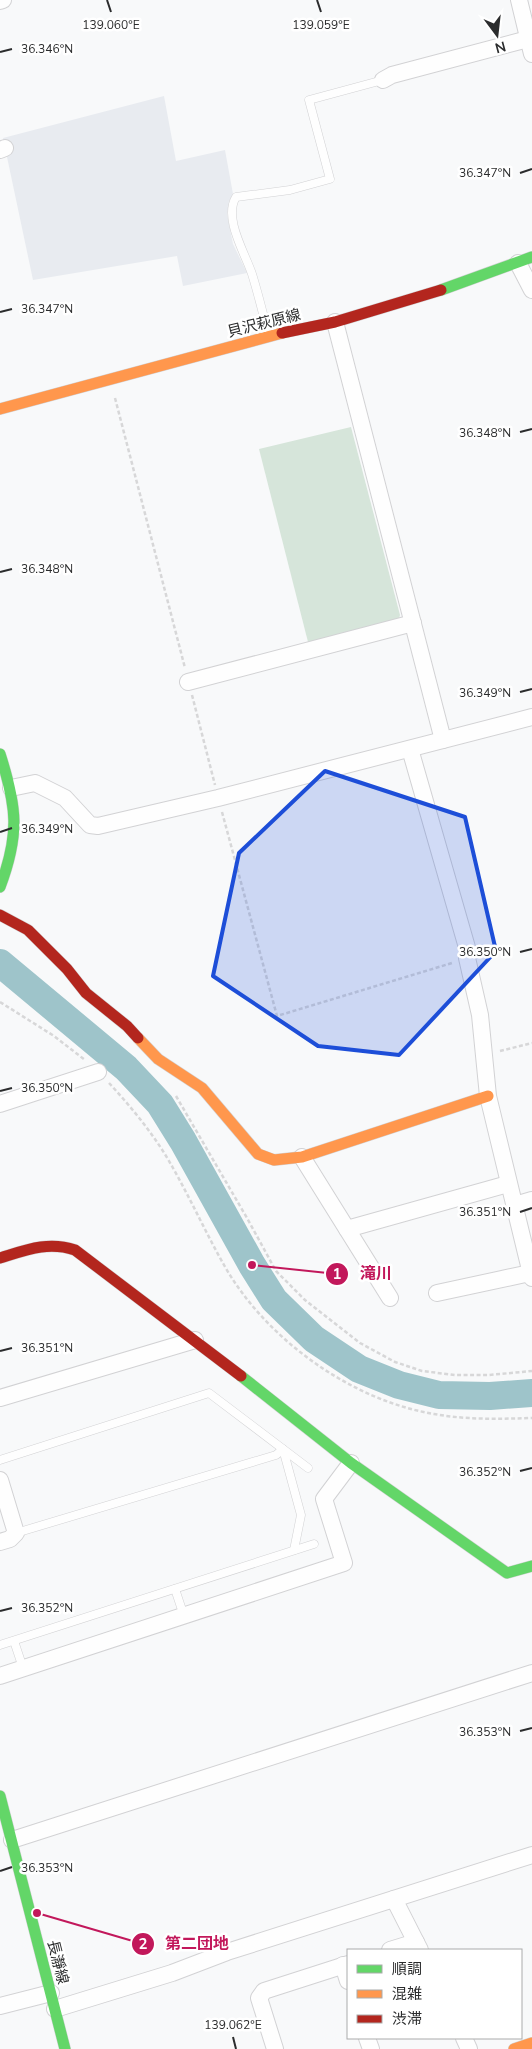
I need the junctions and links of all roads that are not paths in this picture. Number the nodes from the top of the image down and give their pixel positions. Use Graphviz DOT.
graph roads {
  1 [pos="519,0"];
  2 [pos="530,47"];
  3 [pos="383,80"];
  4 [pos="525,260"];
  5 [pos="532,290"];
  6 [pos="335,322"];
  7 [pos="269,336"];
  8 [pos="0,409"];
  9 [pos="413,623"];
  10 [pos="188,682"];
  11 [pos="532,717"];
  12 [pos="443,740"];
  13 [pos="410,749"];
  14 [pos="0,754"];
  15 [pos="11,788"];
  16 [pos="0,887"];
  17 [pos="0,915"];
  18 [pos="98,1072"];
  19 [pos="488,1096"];
  20 [pos="0,1104"];
  21 [pos="302,1158"];
  22 [pos="508,1184"];
  23 [pos="532,1200"];
  24 [pos="515,1205"];
  25 [pos="347,1229"];
  26 [pos="0,1258"];
  27 [pos="531,1276"];
  28 [pos="437,1293"];
  29 [pos="390,1298"];
  30 [pos="196,1340"];
  31 [pos="0,1398"];
  32 [pos="283,1449"];
  33 [pos="0,1460"];
  34 [pos="351,1463"];
  35 [pos="308,1468"];
  36 [pos="0,1480"];
  37 [pos="16,1533"];
  38 [pos="0,1542"];
  39 [pos="314,1544"];
  40 [pos="294,1550"];
  41 [pos="532,1566"];
  42 [pos="175,1589"];
  43 [pos="184,1616"];
  44 [pos="14,1641"];
  45 [pos="0,1645"];
  46 [pos="23,1668"];
  47 [pos="532,1672"];
  48 [pos="0,1676"];
  49 [pos="0,1796"];
  50 [pos="2,1810"];
  51 [pos="12,1840"];
  52 [pos="532,1855"];
  53 [pos="394,1899"];
  54 [pos="418,1946"];
  55 [pos="397,1949"];
  56 [pos="346,1965"];
  57 [pos="53,2001"];
  58 [pos="0,2006"];
  59 [pos="532,2043"];
  60 [pos="65,2049"];
  61 [pos="275,2049"];
  62 [pos="514,2049"];
  1 -- 2 [label="street"];
  2 -- 3 [label="street"];
  3 -- 7 [label="lane"];
  4 -- 5 [label="street"];
  4 -- 6 [label="street, 貝沢萩原線"];
  6 -- 7 [label="street, 貝沢萩原線"];
  6 -- 9 [label="street"];
  7 -- 8 [label="street, 貝沢萩原線"];
  9 -- 10 [label="street"];
  9 -- 12 [label="street"];
  11 -- 12 [label="street"];
  12 -- 13 [label="street"];
  13 -- 15 [label="street"];
  13 -- 19 [label="street"];
  14 -- 15 [label="street"];
  15 -- 16 [label="street"];
  17 -- 21 [label="street"];
  18 -- 20 [label="street"];
  19 -- 21 [label="street"];
  19 -- 22 [label="street"];
  21 -- 25 [label="street"];
  22 -- 24 [label="street"];
  22 -- 25 [label="street"];
  23 -- 24 [label="street"];
  24 -- 27 [label="street"];
  25 -- 29 [label="street"];
  26 -- 30 [label="street"];
  27 -- 28 [label="street"];
  30 -- 31 [label="street"];
  30 -- 34 [label="street"];
  32 -- 33 [label="lane"];
  32 -- 35 [label="lane"];
  32 -- 37 [label="lane"];
  32 -- 40 [label="lane"];
  34 -- 41 [label="street"];
  34 -- 43 [label="street"];
  36 -- 37 [label="street"];
  37 -- 38 [label="street"];
  39 -- 40 [label="lane"];
  40 -- 42 [label="lane"];
  42 -- 43 [label="lane"];
  42 -- 44 [label="lane"];
  43 -- 46 [label="street"];
  44 -- 45 [label="lane"];
  44 -- 46 [label="lane"];
  46 -- 48 [label="street"];
  47 -- 51 [label="street"];
  49 -- 50 [label="street, 長瀞線"];
  50 -- 51 [label="street, 長瀞線"];
  51 -- 57 [label="street, 長瀞線"];
  52 -- 53 [label="street"];
  53 -- 54 [label="street"];
  53 -- 57 [label="street"];
  54 -- 55 [label="street"];
  56 -- 61 [label="street"];
  57 -- 58 [label="street"];
  57 -- 60 [label="street, 長瀞線"];
  59 -- 62 [label="street"];
}
